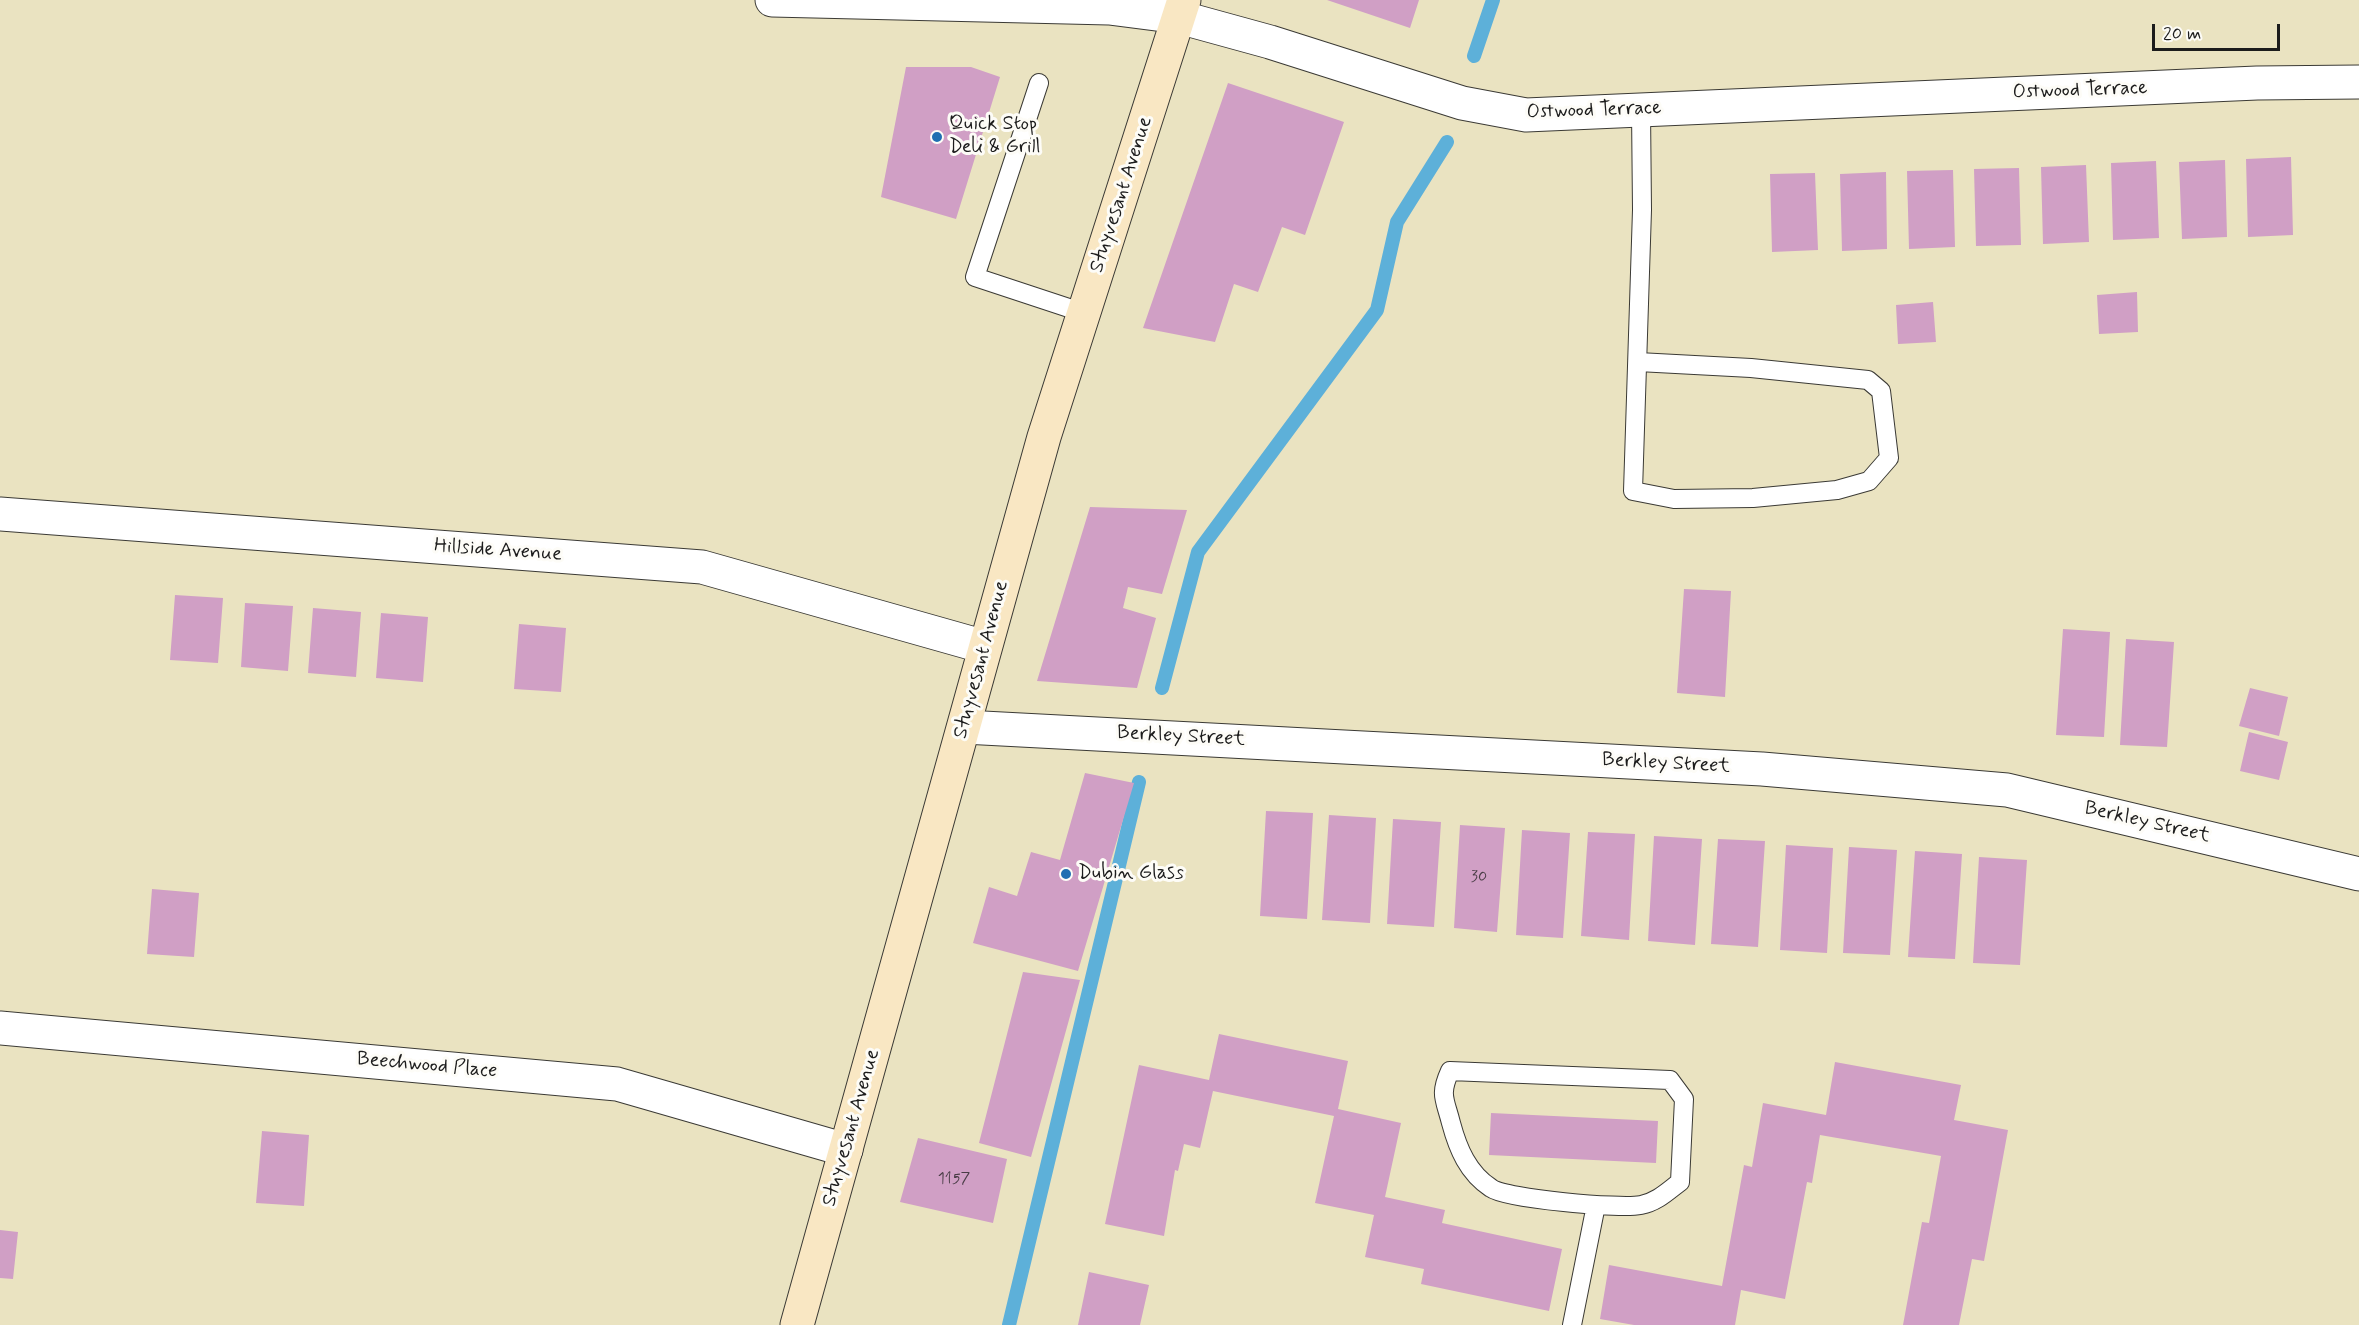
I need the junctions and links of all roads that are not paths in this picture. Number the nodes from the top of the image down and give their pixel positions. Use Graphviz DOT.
graph roads {
  1 [pos="772,0"];
  2 [pos="1181,8"];
  3 [pos="2359,82"];
  4 [pos="1039,83"];
  5 [pos="1641,110"];
  6 [pos="1084,313"];
  7 [pos="1638,362"];
  8 [pos="0,514"];
  9 [pos="985,647"];
  10 [pos="964,727"];
  11 [pos="2359,874"];
  12 [pos="0,1028"];
  13 [pos="846,1150"];
  14 [pos="1596,1205"];
  15 [pos="797,1325"];
  16 [pos="1572,1325"];
  1 -- 2 [label="street, Ostwood Terrace"];
  2 -- 5 [label="street, Ostwood Terrace"];
  2 -- 6 [label="main road, Stuyvesant Avenue"];
  3 -- 5 [label="street, Ostwood Terrace"];
  4 -- 6 [label="lane"];
  5 -- 7 [label="lane"];
  6 -- 9 [label="main road, Stuyvesant Avenue"];
  7 -- 7 [label="lane"];
  8 -- 9 [label="street, Hillside Avenue"];
  9 -- 10 [label="main road, Stuyvesant Avenue"];
  10 -- 11 [label="street, Berkley Street"];
  10 -- 13 [label="main road, Stuyvesant Avenue"];
  12 -- 13 [label="street, Beechwood Place"];
  13 -- 15 [label="main road, Stuyvesant Avenue"];
  14 -- 14 [label="lane"];
  14 -- 16 [label="lane"];
}
